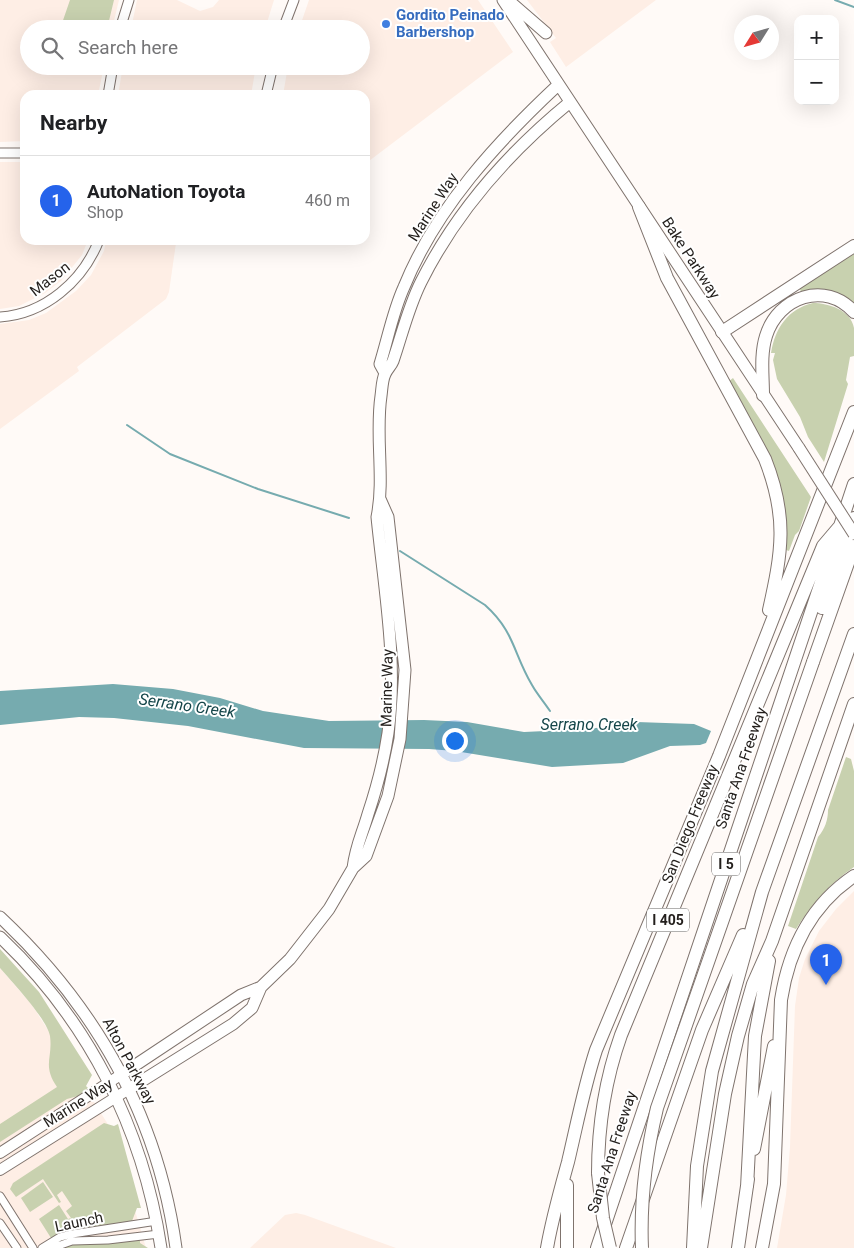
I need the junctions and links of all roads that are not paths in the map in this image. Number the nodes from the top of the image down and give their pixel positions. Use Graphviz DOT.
graph roads {
  1 [pos="129,0"];
  2 [pos="294,0"];
  3 [pos="503,0"];
  4 [pos="508,0"];
  5 [pos="123,20"];
  6 [pos="286,20"];
  7 [pos="546,34"];
  8 [pos="111,75"];
  9 [pos="271,75"];
  10 [pos="558,84"];
  11 [pos="109,90"];
  12 [pos="267,90"];
  13 [pos="570,102"];
  14 [pos="0,153"];
  15 [pos="20,153"];
  16 [pos="639,207"];
  17 [pos="96,245"];
  18 [pos="854,246"];
  19 [pos="854,312"];
  20 [pos="0,317"];
  21 [pos="722,332"];
  22 [pos="385,373"];
  23 [pos="763,395"];
  24 [pos="854,412"];
  25 [pos="854,484"];
  26 [pos="854,518"];
  27 [pos="840,526"];
  28 [pos="854,534"];
  29 [pos="854,546"];
  30 [pos="854,567"];
  31 [pos="854,634"];
  32 [pos="762,645"];
  33 [pos="817,663"];
  34 [pos="854,704"];
  35 [pos="854,876"];
  36 [pos="762,892"];
  37 [pos="0,917"];
  38 [pos="0,937"];
  39 [pos="772,941"];
  40 [pos="261,987"];
  41 [pos="780,1018"];
  42 [pos="122,1074"];
  43 [pos="110,1083"];
  44 [pos="129,1089"];
  45 [pos="117,1096"];
  46 [pos="0,1153"];
  47 [pos="568,1160"];
  48 [pos="0,1170"];
  49 [pos="747,1187"];
  50 [pos="0,1196"];
  51 [pos="609,1214"];
  52 [pos="157,1221"];
  53 [pos="0,1223"];
  54 [pos="124,1227"];
  55 [pos="159,1234"];
  56 [pos="126,1236"];
  57 [pos="16,1248"];
  58 [pos="33,1248"];
  59 [pos="42,1248"];
  60 [pos="52,1248"];
  61 [pos="161,1248"];
  62 [pos="176,1248"];
  63 [pos="547,1248"];
  64 [pos="567,1248"];
  65 [pos="597,1248"];
  66 [pos="610,1248"];
  67 [pos="626,1248"];
  68 [pos="642,1248"];
  69 [pos="649,1248"];
  70 [pos="693,1248"];
  71 [pos="701,1248"];
  72 [pos="738,1248"];
  73 [pos="762,1248"];
  1 -- 5 [label="street"];
  2 -- 6 [label="street"];
  3 -- 10 [label="main road, Bake Parkway"];
  4 -- 7 [label="main road"];
  8 -- 11 [label="street"];
  9 -- 12 [label="street"];
  10 -- 13 [label="main road, Bake Parkway"];
  10 -- 22 [label="main road, Marine Way"];
  13 -- 16 [label="main road, Bake Parkway"];
  13 -- 22 [label="main road, Marine Way"];
  14 -- 15 [label="street"];
  16 -- 21 [label="main road, Bake Parkway"];
  16 -- 32 [label="highway"];
  17 -- 20 [label="street, Mason"];
  18 -- 21 [label="highway"];
  19 -- 23 [label="highway"];
  21 -- 23 [label="main road, Bake Parkway"];
  22 -- 40 [label="main road, Marine Way"];
  23 -- 28 [label="main road, Bake Parkway, bridge"];
  24 -- 32 [label="highway"];
  25 -- 27 [label="highway, San Diego Freeway / I 5"];
  26 -- 51 [label="highway"];
  27 -- 51 [label="highway, Santa Ana Freeway / I 5"];
  27 -- 66 [label="highway, San Diego Freeway / I 405, bridge"];
  29 -- 33 [label="highway"];
  30 -- 33 [label="highway"];
  31 -- 36 [label="highway"];
  32 -- 47 [label="highway"];
  33 -- 68 [label="highway, bridge"];
  33 -- 69 [label="highway"];
  34 -- 39 [label="highway"];
  35 -- 41 [label="highway"];
  36 -- 67 [label="highway"];
  36 -- 70 [label="highway"];
  37 -- 42 [label="main road, Alton Parkway"];
  38 -- 43 [label="main road, Alton Parkway"];
  39 -- 49 [label="highway"];
  39 -- 71 [label="highway"];
  40 -- 42 [label="main road, Marine Way"];
  40 -- 44 [label="main road, Marine Way"];
  41 -- 49 [label="highway"];
  41 -- 73 [label="highway"];
  42 -- 43 [label="main road, Marine Way"];
  42 -- 44 [label="main road, Alton Parkway"];
  43 -- 45 [label="main road, Alton Parkway"];
  43 -- 46 [label="main road, Marine Way"];
  44 -- 45 [label="main road, Marine Way"];
  44 -- 62 [label="main road, Alton Parkway"];
  45 -- 48 [label="main road, Marine Way"];
  45 -- 52 [label="main road, Alton Parkway"];
  47 -- 63 [label="highway"];
  47 -- 64 [label="highway"];
  49 -- 72 [label="highway"];
  50 -- 58 [label="street"];
  51 -- 65 [label="highway, Santa Ana Freeway / I 5"];
  52 -- 54 [label="street, Launch"];
  52 -- 55 [label="main road, Alton Parkway"];
  53 -- 57 [label="street"];
  54 -- 56 [label="street, Launch"];
  54 -- 59 [label="street, Launch"];
  55 -- 56 [label="street, Launch"];
  55 -- 61 [label="main road, Alton Parkway"];
  56 -- 60 [label="street, Launch"];
}
